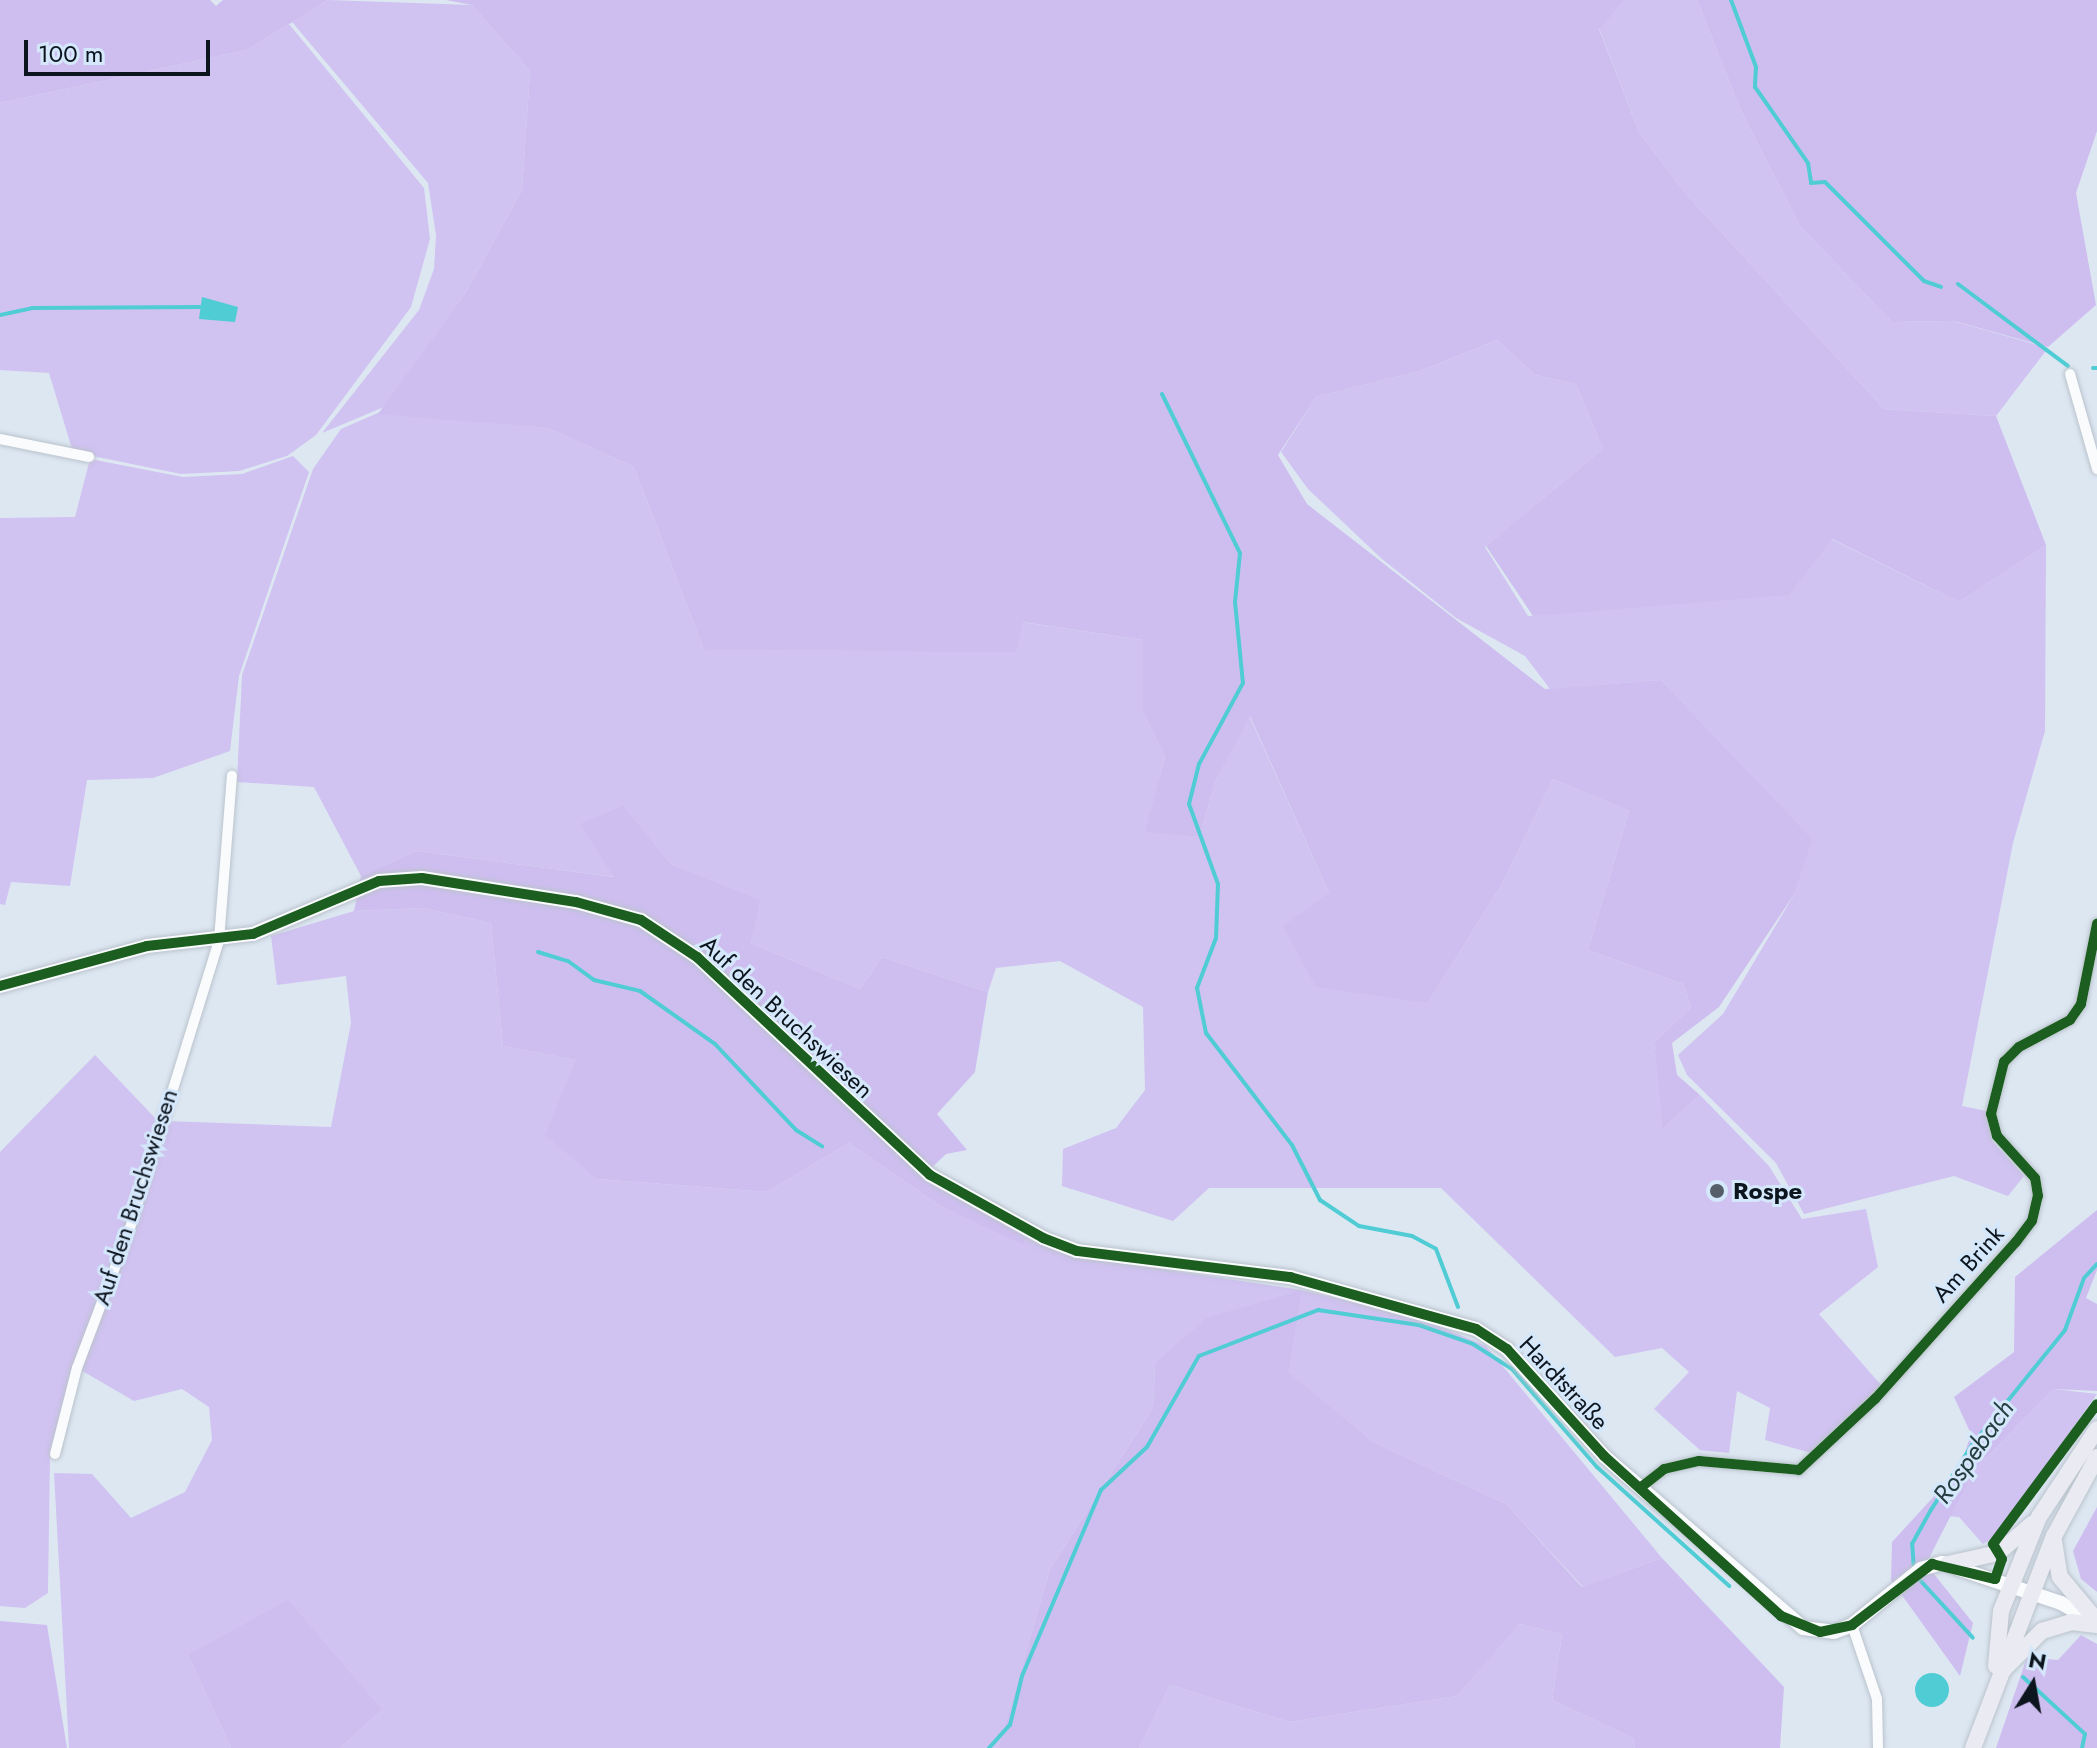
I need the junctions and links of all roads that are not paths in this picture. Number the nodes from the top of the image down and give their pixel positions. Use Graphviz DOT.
graph roads {
  1 [pos="2070,374"];
  2 [pos="0,439"];
  3 [pos="89,457"];
  4 [pos="2097,469"];
  5 [pos="232,776"];
  6 [pos="2097,924"];
  7 [pos="219,940"];
  8 [pos="0,986"];
  9 [pos="930,1175"];
  10 [pos="2097,1429"];
  11 [pos="55,1454"];
  12 [pos="2097,1457"];
  13 [pos="1640,1488"];
  14 [pos="2039,1517"];
  15 [pos="2054,1536"];
  16 [pos="1948,1564"];
  17 [pos="2010,1585"];
  18 [pos="2031,1591"];
  19 [pos="2097,1623"];
  20 [pos="1852,1625"];
  21 [pos="1995,1677"];
  22 [pos="1878,1748"];
  23 [pos="1973,1748"];
  1 -- 4 [label="street"];
  2 -- 3 [label="street"];
  5 -- 7 [label="street, Auf den Bruchswiesen"];
  6 -- 13 [label="street, Am Brink"];
  7 -- 8 [label="street, Auf den Bruchswiesen"];
  7 -- 9 [label="street, Auf den Bruchswiesen"];
  7 -- 11 [label="street, Auf den Bruchswiesen"];
  9 -- 13 [label="street, Hardtstraße"];
  10 -- 14 [label="main road"];
  12 -- 15 [label="main road"];
  13 -- 20 [label="street, Hardtstraße"];
  14 -- 16 [label="main road"];
  14 -- 17 [label="main road"];
  15 -- 18 [label="main road"];
  15 -- 19 [label="main road"];
  16 -- 17 [label="street"];
  16 -- 20 [label="street"];
  17 -- 18 [label="street"];
  17 -- 21 [label="main road"];
  18 -- 19 [label="street"];
  18 -- 21 [label="main road"];
  19 -- 21 [label="main road"];
  20 -- 22 [label="street"];
  21 -- 23 [label="main road"];
}
